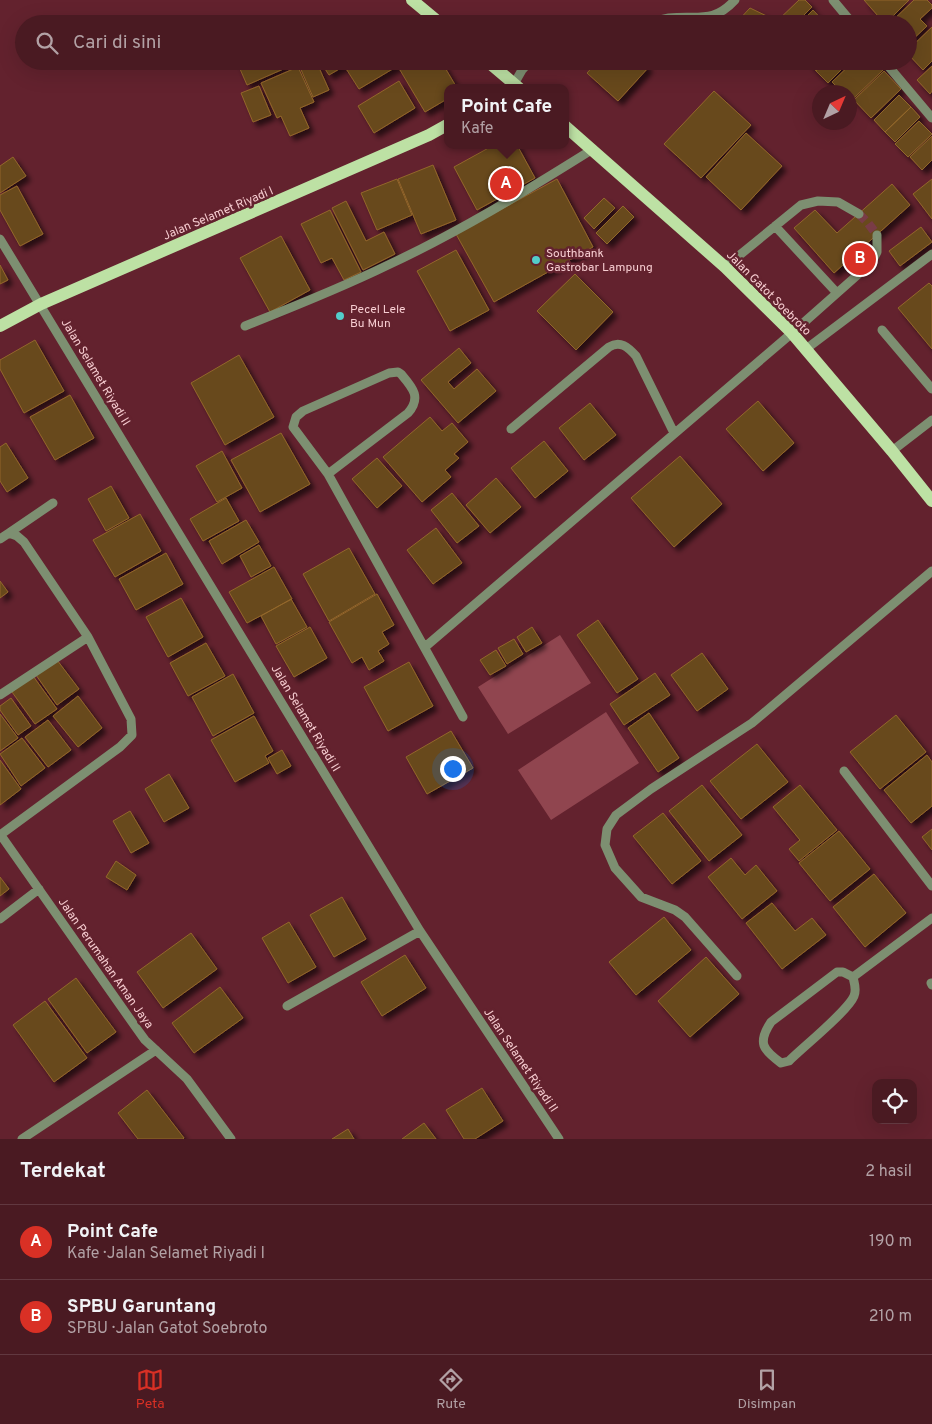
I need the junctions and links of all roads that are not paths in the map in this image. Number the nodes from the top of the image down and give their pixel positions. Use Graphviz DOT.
graph roads {
  1 [pos="412,0"];
  2 [pos="736,0"];
  3 [pos="833,0"];
  4 [pos="430,15"];
  5 [pos="716,15"];
  6 [pos="846,15"];
  7 [pos="497,70"];
  8 [pos="522,70"];
  9 [pos="892,70"];
  10 [pos="512,84"];
  11 [pos="515,84"];
  12 [pos="932,118"];
  13 [pos="444,126"];
  14 [pos="569,129"];
  15 [pos="593,150"];
  16 [pos="859,214"];
  17 [pos="775,226"];
  18 [pos="877,235"];
  19 [pos="0,239"];
  20 [pos="932,254"];
  21 [pos="726,267"];
  22 [pos="837,293"];
  23 [pos="41,304"];
  24 [pos="0,326"];
  25 [pos="245,326"];
  26 [pos="882,330"];
  27 [pos="792,333"];
  28 [pos="806,350"];
  29 [pos="932,389"];
  30 [pos="932,420"];
  31 [pos="511,429"];
  32 [pos="674,433"];
  33 [pos="892,451"];
  34 [pos="328,474"];
  35 [pos="932,501"];
  36 [pos="53,503"];
  37 [pos="9,533"];
  38 [pos="0,539"];
  39 [pos="932,571"];
  40 [pos="88,637"];
  41 [pos="425,647"];
  42 [pos="0,694"];
  43 [pos="463,717"];
  44 [pos="844,771"];
  45 [pos="0,834"];
  46 [pos="932,886"];
  47 [pos="39,888"];
  48 [pos="0,918"];
  49 [pos="932,918"];
  50 [pos="420,931"];
  51 [pos="737,976"];
  52 [pos="853,976"];
  53 [pos="287,1006"];
  54 [pos="156,1050"];
  55 [pos="22,1139"];
  56 [pos="231,1139"];
  57 [pos="559,1139"];
  1 -- 4 [label="main road"];
  2 -- 5 [label="street"];
  3 -- 6 [label="street"];
  7 -- 10 [label="main road"];
  8 -- 11 [label="street"];
  9 -- 12 [label="street"];
  13 -- 23 [label="main road, Jalan Selamet Riyadi I"];
  14 -- 15 [label="main road, Jalan Gatot Soebroto"];
  15 -- 21 [label="main road, Jalan Gatot Soebroto"];
  15 -- 25 [label="street"];
  16 -- 17 [label="street"];
  17 -- 21 [label="street"];
  17 -- 22 [label="street"];
  18 -- 22 [label="street"];
  19 -- 23 [label="street, Jalan Selamet Riyadi II"];
  20 -- 28 [label="street"];
  21 -- 27 [label="main road, Jalan Gatot Soebroto"];
  22 -- 27 [label="street"];
  23 -- 24 [label="main road, Jalan Selamet Riyadi I"];
  23 -- 50 [label="street, Jalan Selamet Riyadi II"];
  26 -- 29 [label="street"];
  27 -- 28 [label="main road, Jalan Gatot Soebroto"];
  27 -- 32 [label="street"];
  28 -- 33 [label="main road, Jalan Gatot Soebroto"];
  30 -- 33 [label="street"];
  31 -- 32 [label="street"];
  32 -- 41 [label="street"];
  33 -- 35 [label="main road, Jalan Gatot Soebroto"];
  34 -- 34 [label="street"];
  34 -- 41 [label="street"];
  36 -- 37 [label="street"];
  37 -- 38 [label="street"];
  37 -- 40 [label="street, Jalan Perumahan Aman Jaya"];
  39 -- 51 [label="street"];
  40 -- 42 [label="street"];
  40 -- 45 [label="street, Jalan Perumahan Aman Jaya"];
  41 -- 43 [label="street"];
  44 -- 46 [label="street"];
  45 -- 47 [label="street, Jalan Perumahan Aman Jaya"];
  47 -- 48 [label="street"];
  47 -- 54 [label="street, Jalan Perumahan Aman Jaya"];
  49 -- 52 [label="street"];
  50 -- 53 [label="street"];
  50 -- 57 [label="street, Jalan Selamet Riyadi II"];
  52 -- 52 [label="street"];
  54 -- 55 [label="street"];
  54 -- 56 [label="street, Jalan Perumahan Aman Jaya"];
}
